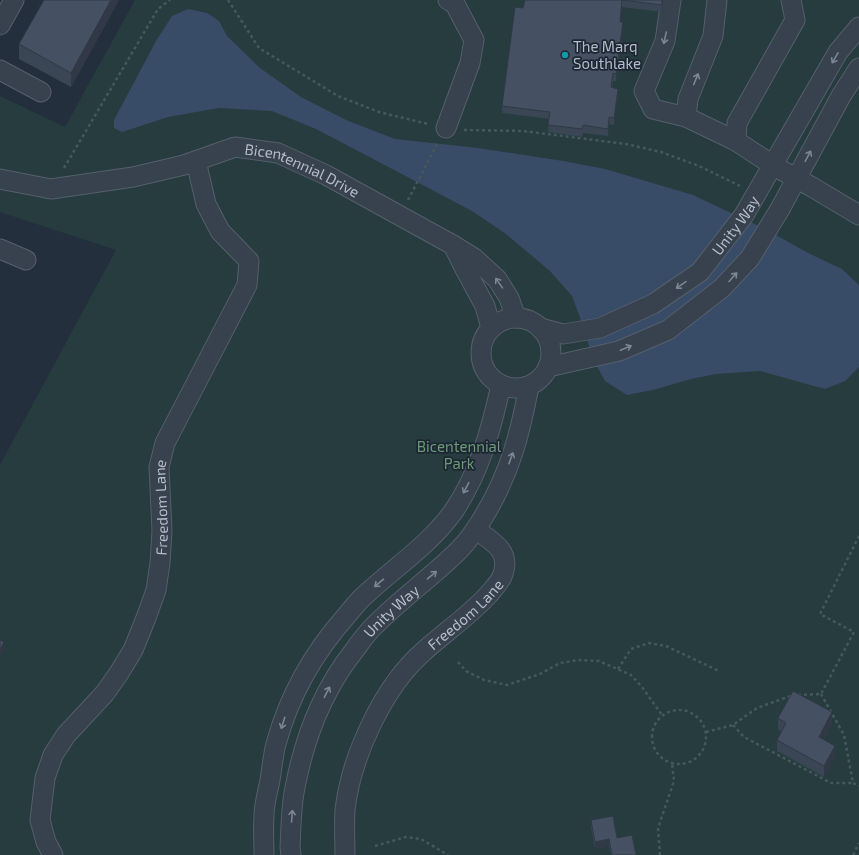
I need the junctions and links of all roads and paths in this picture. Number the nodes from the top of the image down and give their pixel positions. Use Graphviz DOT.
graph roads {
  1 [pos="14,0"];
  2 [pos="170,0"];
  3 [pos="448,0"];
  4 [pos="671,0"];
  5 [pos="717,0"];
  6 [pos="790,0"];
  7 [pos="0,25"];
  8 [pos="859,27"];
  9 [pos="859,68"];
  10 [pos="0,70"];
  11 [pos="41,92"];
  12 [pos="686,116"];
  13 [pos="442,135"];
  14 [pos="736,141"];
  15 [pos="196,161"];
  16 [pos="774,166"];
  17 [pos="796,178"];
  18 [pos="0,179"];
  19 [pos="51,190"];
  20 [pos="408,199"];
  21 [pos="859,215"];
  22 [pos="453,245"];
  23 [pos="0,250"];
  24 [pos="26,260"];
  25 [pos="516,318"];
  26 [pos="491,328"];
  27 [pos="540,328"];
  28 [pos="548,367"];
  29 [pos="501,385"];
  30 [pos="529,386"];
  31 [pos="476,530"];
  32 [pos="859,536"];
  33 [pos="458,662"];
  34 [pos="618,669"];
  35 [pos="719,671"];
  36 [pos="821,694"];
  37 [pos="662,715"];
  38 [pos="733,725"];
  39 [pos="706,732"];
  40 [pos="672,763"];
  41 [pos="853,783"];
  42 [pos="859,786"];
  43 [pos="859,843"];
  44 [pos="375,846"];
  45 [pos="53,855"];
  46 [pos="264,855"];
  47 [pos="291,855"];
  48 [pos="345,855"];
  49 [pos="448,855"];
  50 [pos="660,855"];
  51 [pos="853,855"];
  1 -- 7 [label="street"];
  2 -- 19 [label="path"];
  3 -- 13 [label="street"];
  4 -- 12 [label="street, one-way"];
  12 -- 5 [label="street, one-way"];
  6 -- 14 [label="street"];
  8 -- 16 [label="street, Unity Way, one-way"];
  17 -- 9 [label="street, Unity Way, one-way"];
  10 -- 11 [label="street"];
  12 -- 14 [label="street"];
  13 -- 20 [label="path"];
  14 -- 16 [label="street"];
  15 -- 19 [label="street, Bicentennial Drive"];
  15 -- 22 [label="street, Bicentennial Drive"];
  15 -- 45 [label="street, Freedom Lane"];
  16 -- 17 [label="street"];
  16 -- 27 [label="street, Unity Way, one-way"];
  17 -- 21 [label="street"];
  28 -- 17 [label="street, Unity Way, one-way"];
  18 -- 19 [label="street, Bicentennial Drive"];
  25 -- 22 [label="street, Bicentennial Drive, one-way"];
  22 -- 26 [label="street"];
  23 -- 24 [label="street"];
  25 -- 26 [label="street"];
  25 -- 27 [label="street"];
  26 -- 29 [label="street"];
  27 -- 28 [label="street"];
  28 -- 30 [label="street"];
  29 -- 30 [label="street"];
  29 -- 46 [label="street, Unity Way, one-way"];
  31 -- 30 [label="street, Unity Way, one-way"];
  47 -- 31 [label="street, Unity Way, one-way"];
  31 -- 48 [label="street, Freedom Lane"];
  32 -- 36 [label="path"];
  33 -- 34 [label="path"];
  34 -- 35 [label="path"];
  34 -- 37 [label="path"];
  36 -- 38 [label="path"];
  36 -- 41 [label="path"];
  37 -- 39 [label="path"];
  37 -- 40 [label="path"];
  38 -- 39 [label="path"];
  38 -- 41 [label="path"];
  39 -- 40 [label="path"];
  40 -- 50 [label="path"];
  41 -- 42 [label="path"];
  43 -- 51 [label="path"];
  44 -- 49 [label="path"];
}
